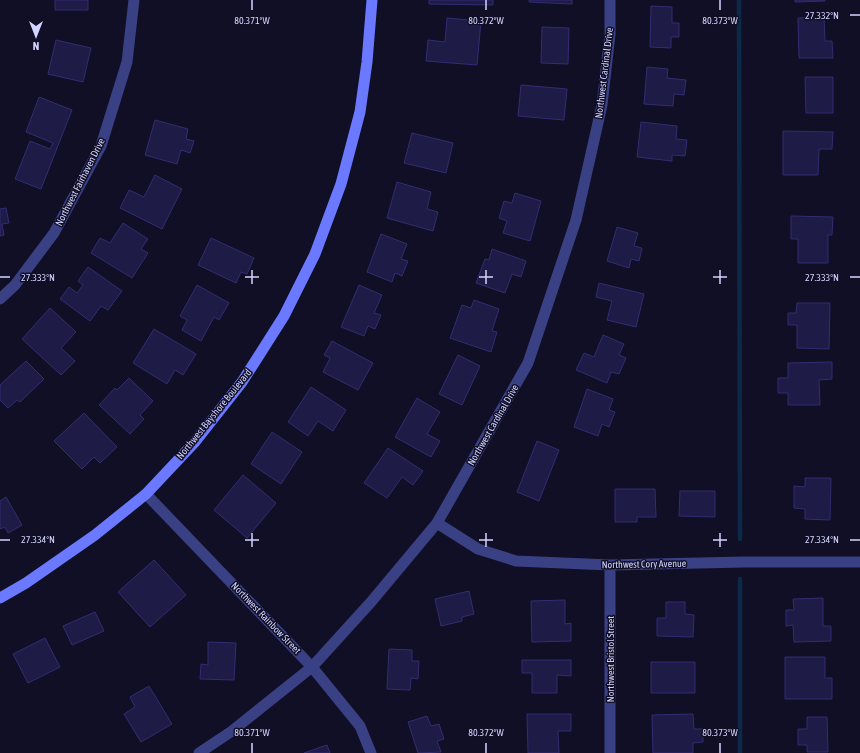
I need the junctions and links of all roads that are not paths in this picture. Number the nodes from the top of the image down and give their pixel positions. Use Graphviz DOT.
graph roads {
  1 [pos="134,0"];
  2 [pos="372,0"];
  3 [pos="610,0"];
  4 [pos="0,299"];
  5 [pos="146,494"];
  6 [pos="437,523"];
  7 [pos="860,562"];
  8 [pos="610,565"];
  9 [pos="0,598"];
  10 [pos="312,667"];
  11 [pos="199,753"];
  12 [pos="371,753"];
  13 [pos="610,753"];
  1 -- 4 [label="street, Northwest Fairhaven Drive"];
  2 -- 5 [label="main road, Northwest Bayshore Boulevard"];
  3 -- 6 [label="street, Northwest Cardinal Drive"];
  5 -- 9 [label="main road, Northwest Bayshore Boulevard"];
  5 -- 10 [label="street, Northwest Rainbow Street"];
  6 -- 8 [label="street, Northwest Cory Avenue"];
  6 -- 10 [label="street, Northwest Cardinal Drive"];
  7 -- 8 [label="street, Northwest Cory Avenue"];
  8 -- 13 [label="street, Northwest Bristol Street"];
  10 -- 11 [label="street, Northwest Cardinal Drive"];
  10 -- 12 [label="street, Northwest Rainbow Street"];
}
